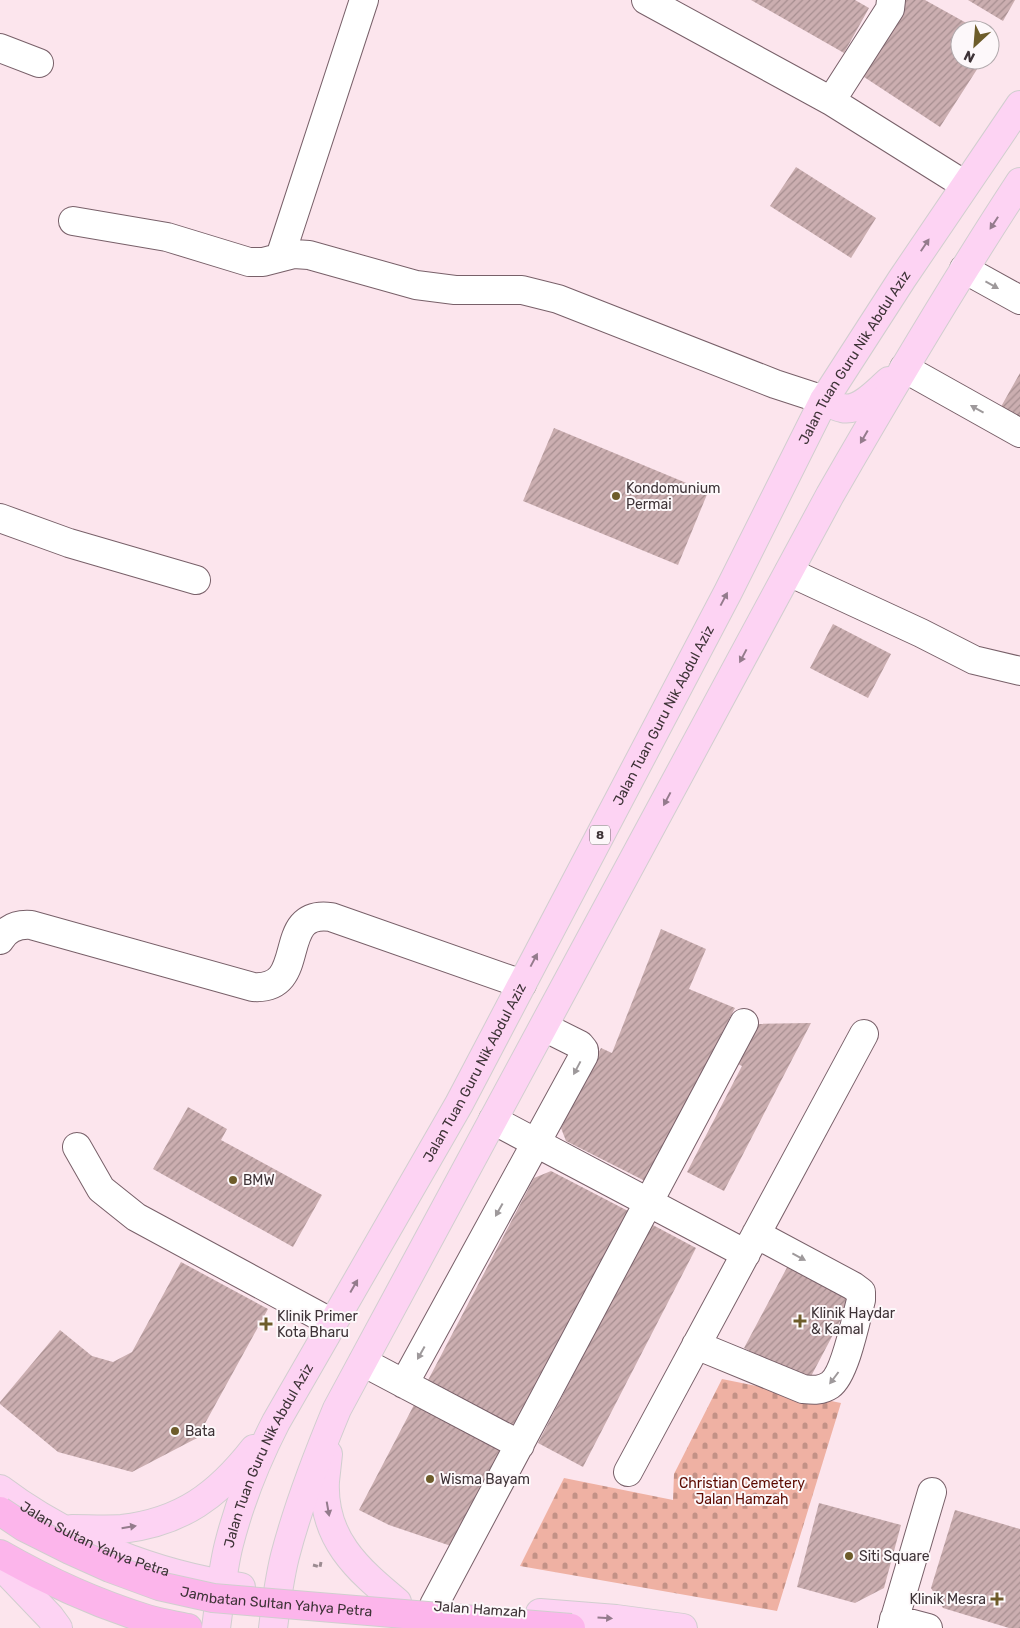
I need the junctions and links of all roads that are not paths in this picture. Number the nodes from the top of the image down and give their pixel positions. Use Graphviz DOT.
graph roads {
  1 [pos="364,0"];
  2 [pos="646,0"];
  3 [pos="891,0"];
  4 [pos="0,48"];
  5 [pos="39,63"];
  6 [pos="831,101"];
  7 [pos="1020,105"];
  8 [pos="965,186"];
  9 [pos="1018,188"];
  10 [pos="74,221"];
  11 [pos="280,257"];
  12 [pos="964,269"];
  13 [pos="1020,300"];
  14 [pos="904,368"];
  15 [pos="824,400"];
  16 [pos="1020,433"];
  17 [pos="0,518"];
  18 [pos="789,572"];
  19 [pos="196,580"];
  20 [pos="1020,671"];
  21 [pos="0,940"];
  22 [pos="522,984"];
  23 [pos="744,1023"];
  24 [pos="544,1027"];
  25 [pos="864,1034"];
  26 [pos="494,1120"];
  27 [pos="536,1143"];
  28 [pos="77,1147"];
  29 [pos="649,1202"];
  30 [pos="751,1244"];
  31 [pos="332,1323"];
  32 [pos="696,1345"];
  33 [pos="363,1362"];
  34 [pos="404,1384"];
  35 [pos="337,1409"];
  36 [pos="276,1422"];
  37 [pos="520,1445"];
  38 [pos="628,1472"];
  39 [pos="0,1489"];
  40 [pos="932,1492"];
  41 [pos="0,1511"];
  42 [pos="63,1529"];
  43 [pos="1,1563"];
  44 [pos="223,1584"];
  45 [pos="278,1592"];
  46 [pos="396,1602"];
  47 [pos="434,1605"];
  48 [pos="893,1623"];
  49 [pos="53,1624"];
  50 [pos="134,1628"];
  51 [pos="188,1628"];
  52 [pos="216,1628"];
  53 [pos="273,1628"];
  54 [pos="571,1628"];
  55 [pos="683,1628"];
  56 [pos="928,1628"];
  1 -- 11 [label="street"];
  2 -- 6 [label="street"];
  3 -- 6 [label="street"];
  4 -- 5 [label="street"];
  6 -- 8 [label="street"];
  7 -- 8 [label="main road, Jalan Tuan Guru Nik Abdul Aziz / 8"];
  15 -- 8 [label="main road, Jalan Tuan Guru Nik Abdul Aziz / 8, one-way"];
  9 -- 12 [label="main road, one-way"];
  10 -- 11 [label="street"];
  11 -- 15 [label="street"];
  12 -- 13 [label="street, one-way"];
  12 -- 14 [label="main road"];
  14 -- 15 [label="main road"];
  16 -- 14 [label="street, one-way"];
  14 -- 18 [label="main road, one-way"];
  22 -- 15 [label="main road, Jalan Tuan Guru Nik Abdul Aziz / 8, one-way"];
  17 -- 19 [label="street"];
  18 -- 20 [label="street"];
  18 -- 24 [label="main road, one-way"];
  21 -- 22 [label="street"];
  31 -- 22 [label="main road, Jalan Tuan Guru Nik Abdul Aziz / 8, one-way"];
  23 -- 29 [label="street"];
  24 -- 26 [label="main road"];
  24 -- 27 [label="street, one-way"];
  25 -- 30 [label="street"];
  26 -- 27 [label="street"];
  26 -- 33 [label="main road"];
  27 -- 29 [label="street"];
  27 -- 34 [label="street, one-way"];
  28 -- 31 [label="street"];
  29 -- 30 [label="street"];
  29 -- 37 [label="street"];
  30 -- 32 [label="street"];
  30 -- 32 [label="street, one-way"];
  31 -- 36 [label="main road, Jalan Tuan Guru Nik Abdul Aziz / 8"];
  32 -- 38 [label="street"];
  33 -- 34 [label="street"];
  33 -- 35 [label="main road"];
  34 -- 37 [label="street"];
  35 -- 45 [label="main road"];
  35 -- 46 [label="main road, one-way"];
  42 -- 36 [label="main road, one-way"];
  36 -- 44 [label="main road, Jalan Tuan Guru Nik Abdul Aziz / 8"];
  37 -- 47 [label="street"];
  39 -- 42 [label="main road, Jalan Sultan Yahya Petra"];
  40 -- 48 [label="street"];
  41 -- 54 [label="highway, Jambatan Sultan Yahya Petra, bridge"];
  42 -- 44 [label="main road, Jalan Sultan Yahya Petra"];
  43 -- 49 [label="main road"];
  43 -- 50 [label="main road"];
  43 -- 51 [label="highway"];
  44 -- 45 [label="main road, Jalan Sultan Yahya Petra"];
  44 -- 52 [label="main road, Jalan Tuan Guru Nik Abdul Aziz"];
  45 -- 46 [label="main road, Jalan Hamzah"];
  45 -- 53 [label="main road"];
  46 -- 47 [label="main road, Jalan Hamzah"];
  47 -- 55 [label="main road, Jalan Hamzah, one-way"];
  48 -- 56 [label="street"];
}
